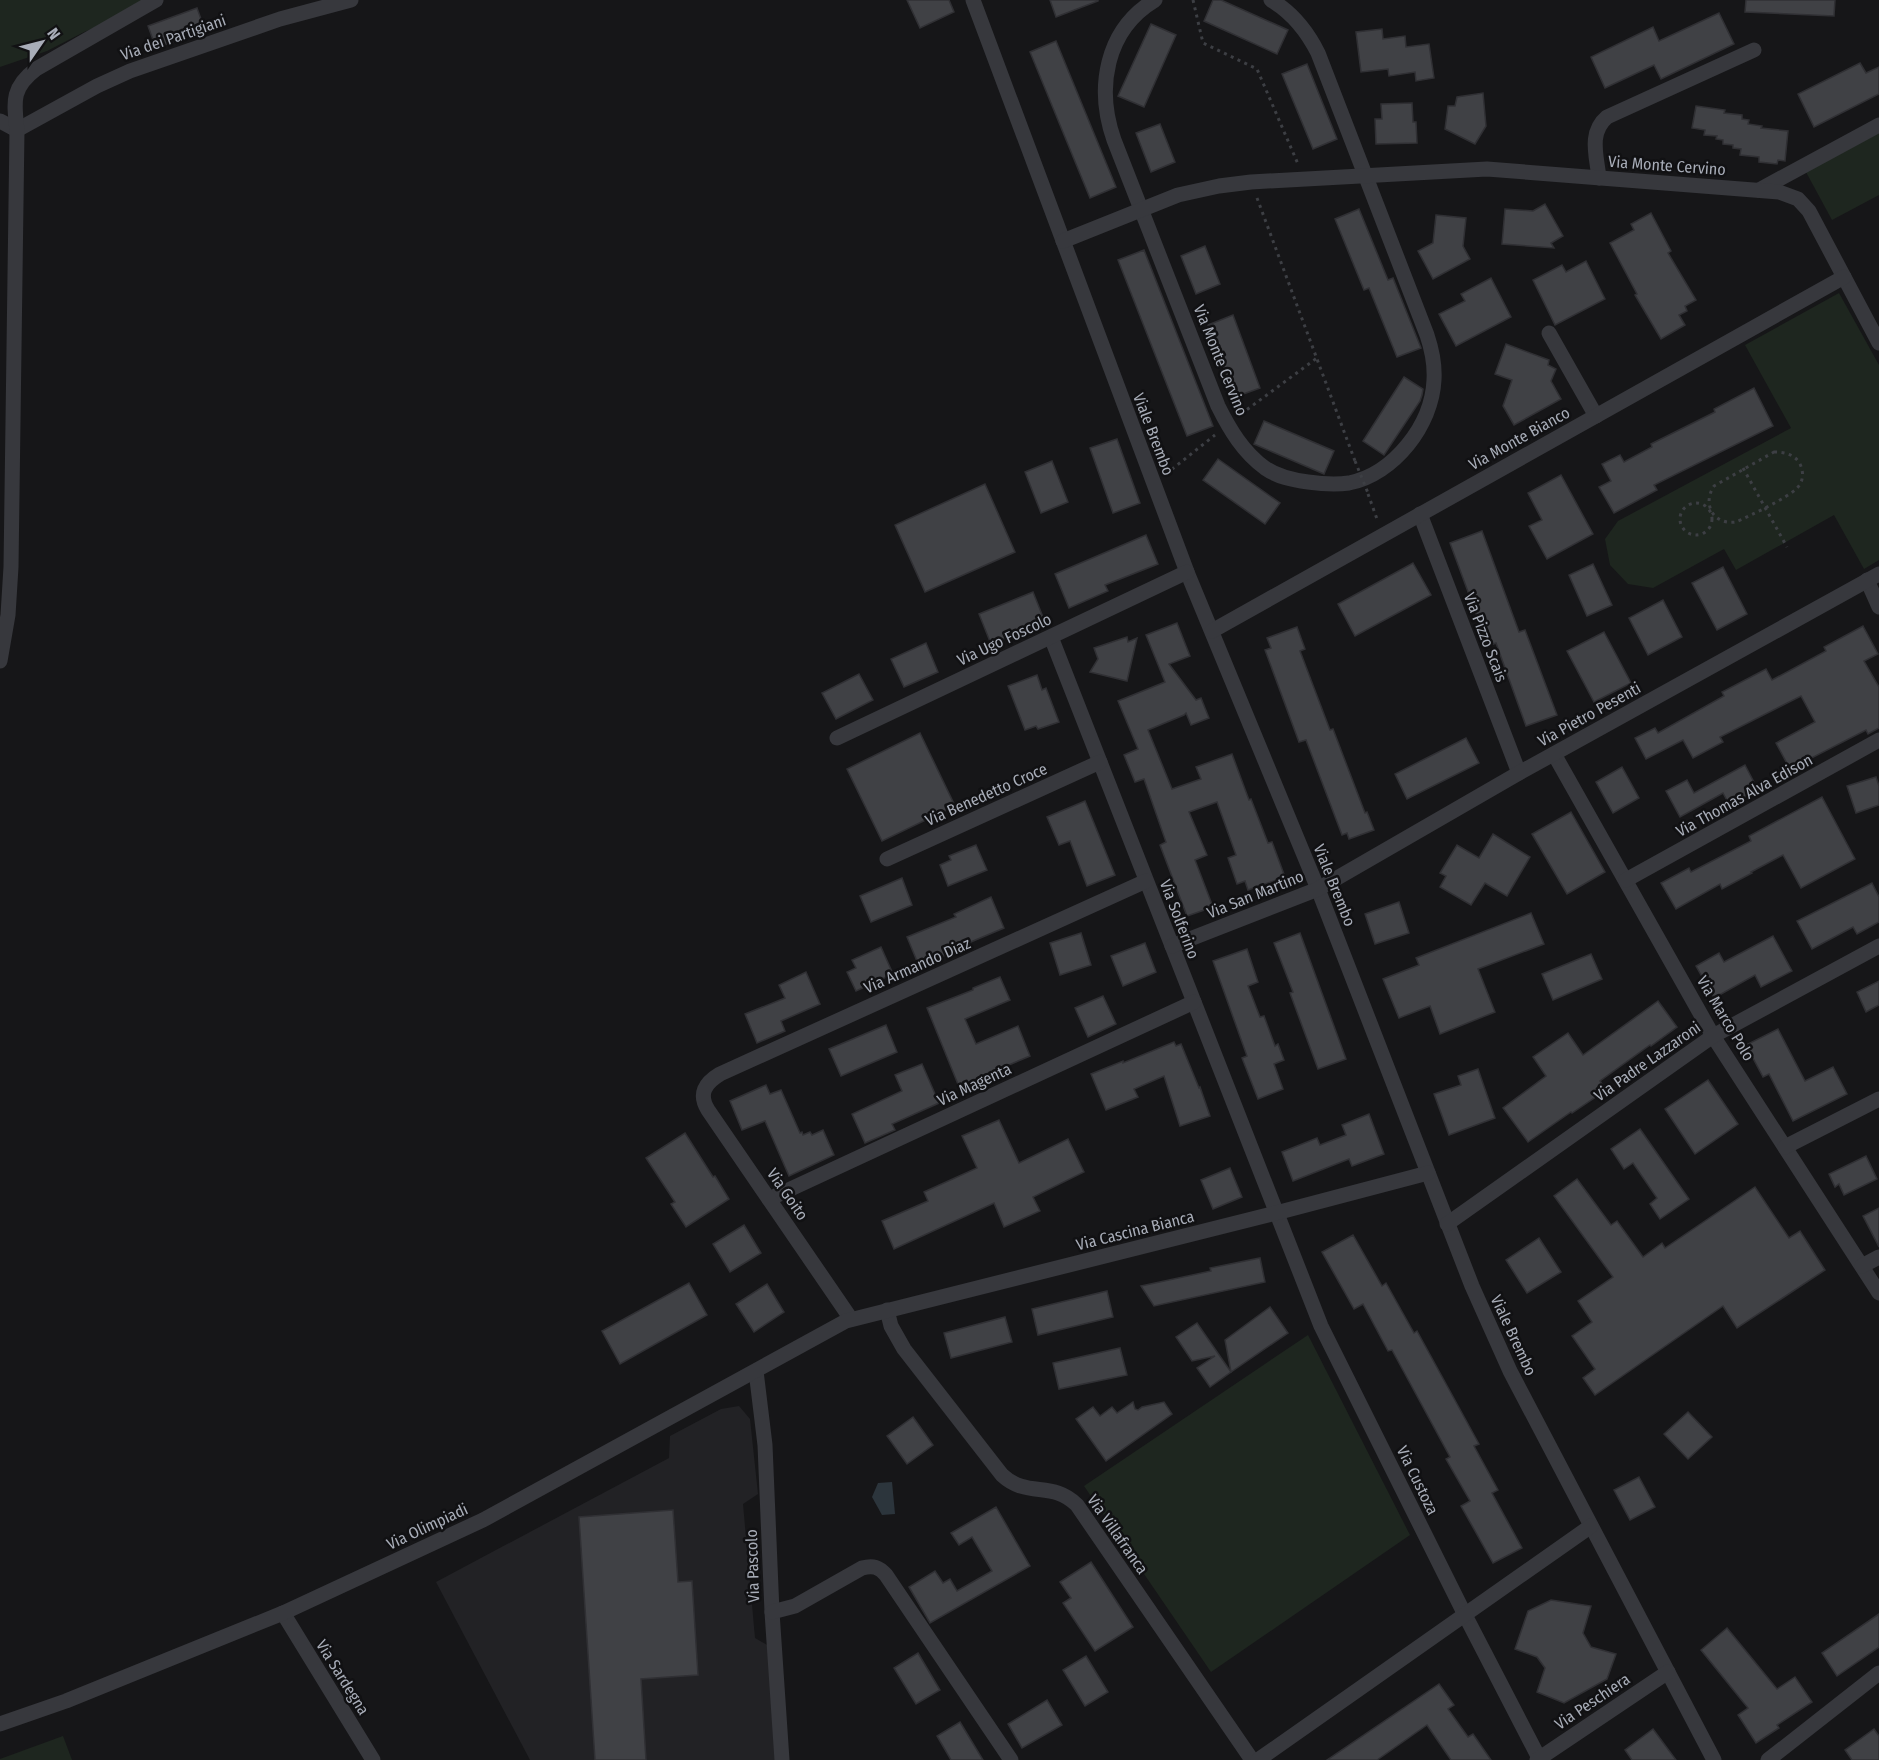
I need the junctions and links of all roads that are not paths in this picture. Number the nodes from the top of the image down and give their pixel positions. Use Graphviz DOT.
graph roads {
  1 [pos="156,0"];
  2 [pos="351,0"];
  3 [pos="973,0"];
  4 [pos="1155,0"];
  5 [pos="1271,0"];
  6 [pos="1754,50"];
  7 [pos="0,121"];
  8 [pos="1879,125"];
  9 [pos="17,130"];
  10 [pos="1366,176"];
  11 [pos="1599,178"];
  12 [pos="1759,190"];
  13 [pos="1141,209"];
  14 [pos="1063,241"];
  15 [pos="1844,277"];
  16 [pos="1549,333"];
  17 [pos="1879,343"];
  18 [pos="1596,416"];
  19 [pos="1420,514"];
  20 [pos="1187,572"];
  21 [pos="1873,577"];
  22 [pos="1879,607"];
  23 [pos="1212,632"];
  24 [pos="1051,637"];
  25 [pos="0,661"];
  26 [pos="837,738"];
  27 [pos="1879,740"];
  28 [pos="1554,754"];
  29 [pos="1100,762"];
  30 [pos="1519,773"];
  31 [pos="887,859"];
  32 [pos="1626,880"];
  33 [pos="1146,881"];
  34 [pos="1318,889"];
  35 [pos="1879,945"];
  36 [pos="1172,946"];
  37 [pos="1194,1002"];
  38 [pos="1713,1036"];
  39 [pos="705,1087"];
  40 [pos="1879,1099"];
  41 [pos="1785,1147"];
  42 [pos="1428,1173"];
  43 [pos="769,1199"];
  44 [pos="1276,1213"];
  45 [pos="1447,1224"];
  46 [pos="1879,1257"];
  47 [pos="1862,1266"];
  48 [pos="1879,1293"];
  49 [pos="887,1310"];
  50 [pos="851,1319"];
  51 [pos="756,1371"];
  52 [pos="1592,1526"];
  53 [pos="772,1612"];
  54 [pos="283,1613"];
  55 [pos="1465,1614"];
  56 [pos="1668,1672"];
  57 [pos="1879,1673"];
  58 [pos="0,1724"];
  59 [pos="1538,1759"];
  60 [pos="374,1760"];
  61 [pos="782,1760"];
  62 [pos="1011,1760"];
  63 [pos="1252,1760"];
  64 [pos="1258,1760"];
  65 [pos="1714,1760"];
  66 [pos="1768,1760"];
  1 -- 9 [label="street"];
  2 -- 9 [label="street, Via dei Partigiani"];
  3 -- 14 [label="street, Viale Brembo"];
  4 -- 13 [label="street, Via Monte Cervino"];
  5 -- 10 [label="street, Via Monte Cervino"];
  6 -- 11 [label="street"];
  7 -- 9 [label="street"];
  8 -- 12 [label="street"];
  9 -- 25 [label="street"];
  10 -- 11 [label="street, Via Monte Cervino"];
  10 -- 13 [label="street, Via Monte Cervino"];
  10 -- 13 [label="street, Via Monte Cervino"];
  11 -- 12 [label="street, Via Monte Cervino"];
  12 -- 15 [label="street, Via Monte Cervino"];
  13 -- 14 [label="street, Via Monte Cervino"];
  14 -- 20 [label="street, Viale Brembo"];
  15 -- 17 [label="street, Via Monte Cervino"];
  15 -- 18 [label="street, Via Monte Bianco"];
  16 -- 18 [label="street"];
  18 -- 19 [label="street, Via Monte Bianco"];
  19 -- 23 [label="street, Via Monte Bianco"];
  19 -- 30 [label="street, Via Pizzo Scais"];
  20 -- 23 [label="street, Viale Brembo"];
  20 -- 24 [label="street, Via Ugo Foscolo"];
  21 -- 22 [label="street"];
  21 -- 28 [label="street, Via Pietro Pesenti"];
  23 -- 34 [label="street, Viale Brembo"];
  24 -- 26 [label="street, Via Ugo Foscolo"];
  24 -- 29 [label="street, Via Solferino"];
  27 -- 32 [label="street, Via Thomas Alva Edison"];
  28 -- 30 [label="street, Via Pietro Pesenti"];
  28 -- 32 [label="street, Via Marco Polo"];
  29 -- 31 [label="street, Via Benedetto Croce"];
  29 -- 33 [label="street, Via Solferino"];
  30 -- 34 [label="street, Via Pietro Pesenti"];
  32 -- 38 [label="street, Via Marco Polo"];
  33 -- 36 [label="street, Via Solferino"];
  33 -- 39 [label="street, Via Armando Diaz"];
  34 -- 36 [label="street, Via San Martino"];
  34 -- 42 [label="street, Viale Brembo"];
  35 -- 38 [label="street, Via Padre Lazzaroni"];
  36 -- 37 [label="street, Via Solferino"];
  37 -- 43 [label="street, Via Magenta"];
  37 -- 44 [label="street, Via Solferino"];
  38 -- 41 [label="street, Via Marco Polo"];
  38 -- 45 [label="street, Via Padre Lazzaroni"];
  39 -- 43 [label="street, Via Goito"];
  40 -- 41 [label="street"];
  41 -- 47 [label="street, Via Marco Polo"];
  42 -- 44 [label="street, Via Cascina Bianca"];
  42 -- 45 [label="street, Viale Brembo"];
  43 -- 50 [label="street, Via Goito"];
  44 -- 49 [label="street, Via Cascina Bianca"];
  44 -- 55 [label="street, Via Custoza"];
  45 -- 52 [label="street, Viale Brembo"];
  46 -- 47 [label="street"];
  47 -- 48 [label="street, Via Marco Polo"];
  49 -- 50 [label="street, Via Cascina Bianca"];
  49 -- 63 [label="street, Via Villafranca"];
  50 -- 51 [label="street, Via Olimpiadi"];
  51 -- 53 [label="street, Via Pascolo"];
  51 -- 54 [label="street, Via Olimpiadi"];
  52 -- 55 [label="street"];
  52 -- 56 [label="street, Viale Brembo"];
  53 -- 61 [label="street, Via Pascolo"];
  53 -- 62 [label="street"];
  54 -- 58 [label="street, Via Olimpiadi"];
  54 -- 60 [label="street, Via Sardegna"];
  55 -- 59 [label="street, Via Custoza"];
  55 -- 64 [label="street"];
  56 -- 59 [label="street, Via Peschiera"];
  56 -- 65 [label="street, Viale Brembo"];
  57 -- 66 [label="street"];
}
